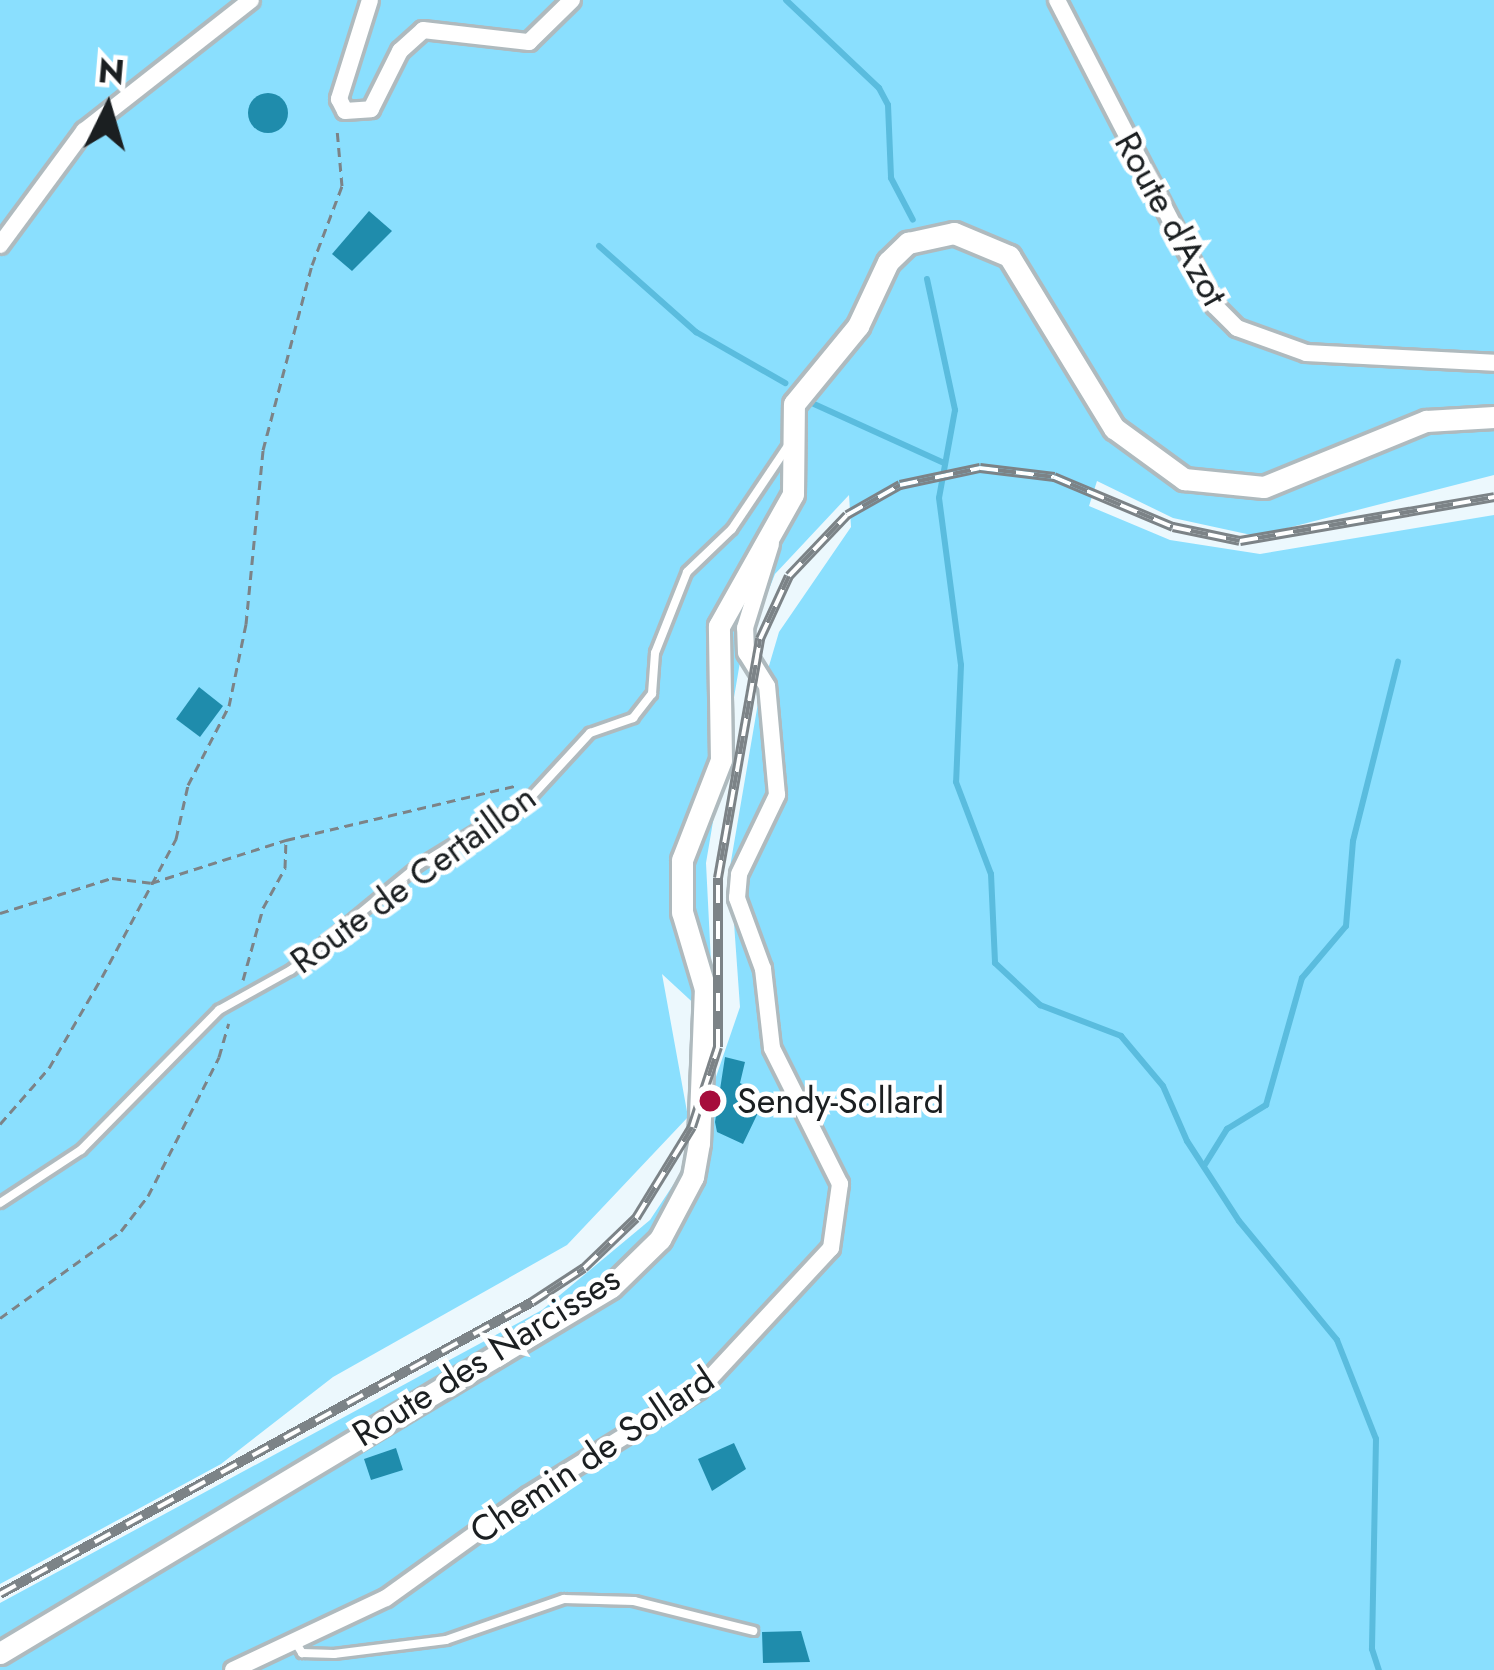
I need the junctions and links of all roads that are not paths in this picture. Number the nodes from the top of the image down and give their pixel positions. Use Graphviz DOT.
graph roads {
  1 [pos="251,0"];
  2 [pos="370,0"];
  3 [pos="572,0"];
  4 [pos="1057,0"];
  5 [pos="0,245"];
  6 [pos="1494,363"];
  7 [pos="1494,418"];
  8 [pos="790,444"];
  9 [pos="771,544"];
  10 [pos="0,1203"];
  11 [pos="753,1631"];
  12 [pos="296,1643"];
  13 [pos="0,1653"];
  14 [pos="233,1670"];
  1 -- 5 [label="street"];
  2 -- 3 [label="street"];
  4 -- 6 [label="street, Route d'Azot"];
  7 -- 8 [label="street, Route des Narcisses"];
  8 -- 9 [label="street, Route des Narcisses"];
  8 -- 10 [label="lane, Route de Certaillon"];
  9 -- 12 [label="street, Chemin de Sollard"];
  9 -- 13 [label="street, Route des Narcisses"];
  11 -- 12 [label="lane"];
  12 -- 14 [label="street, Chemin de Sollard"];
}
